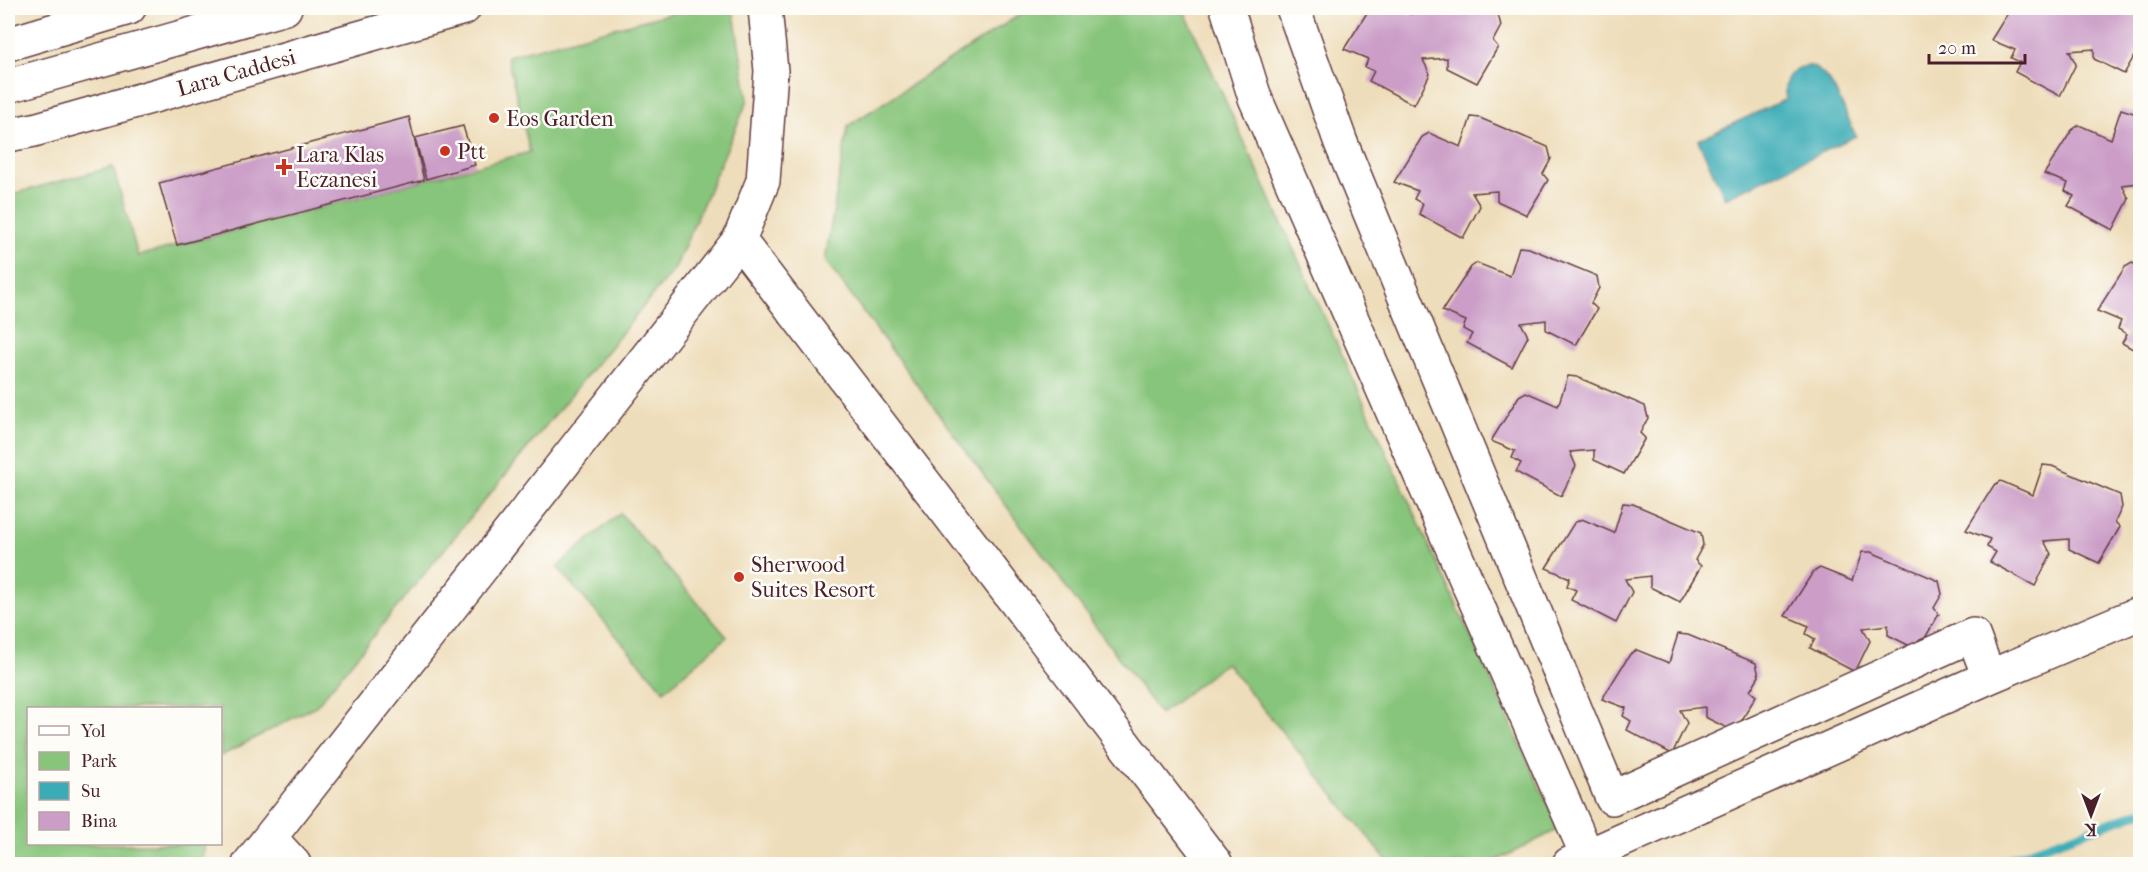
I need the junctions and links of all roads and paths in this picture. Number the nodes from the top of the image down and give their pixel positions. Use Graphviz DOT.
graph roads {
  1 [pos="129,8"];
  2 [pos="285,8"];
  3 [pos="464,8"];
  4 [pos="765,8"];
  5 [pos="1227,8"];
  6 [pos="1293,8"];
  7 [pos="8,44"];
  8 [pos="8,86"];
  9 [pos="8,135"];
  10 [pos="739,240"];
  11 [pos="2140,613"];
  12 [pos="1989,677"];
  13 [pos="270,838"];
  14 [pos="1578,860"];
  15 [pos="249,864"];
  16 [pos="294,864"];
  17 [pos="1216,864"];
  1 -- 7 [label="street"];
  2 -- 8 [label="street"];
  3 -- 9 [label="street, Lara Caddesi"];
  4 -- 10 [label="street"];
  5 -- 14 [label="street"];
  6 -- 12 [label="street"];
  10 -- 13 [label="street"];
  10 -- 17 [label="street"];
  11 -- 12 [label="street"];
  12 -- 14 [label="street"];
  13 -- 15 [label="street"];
  13 -- 16 [label="street"];
}
